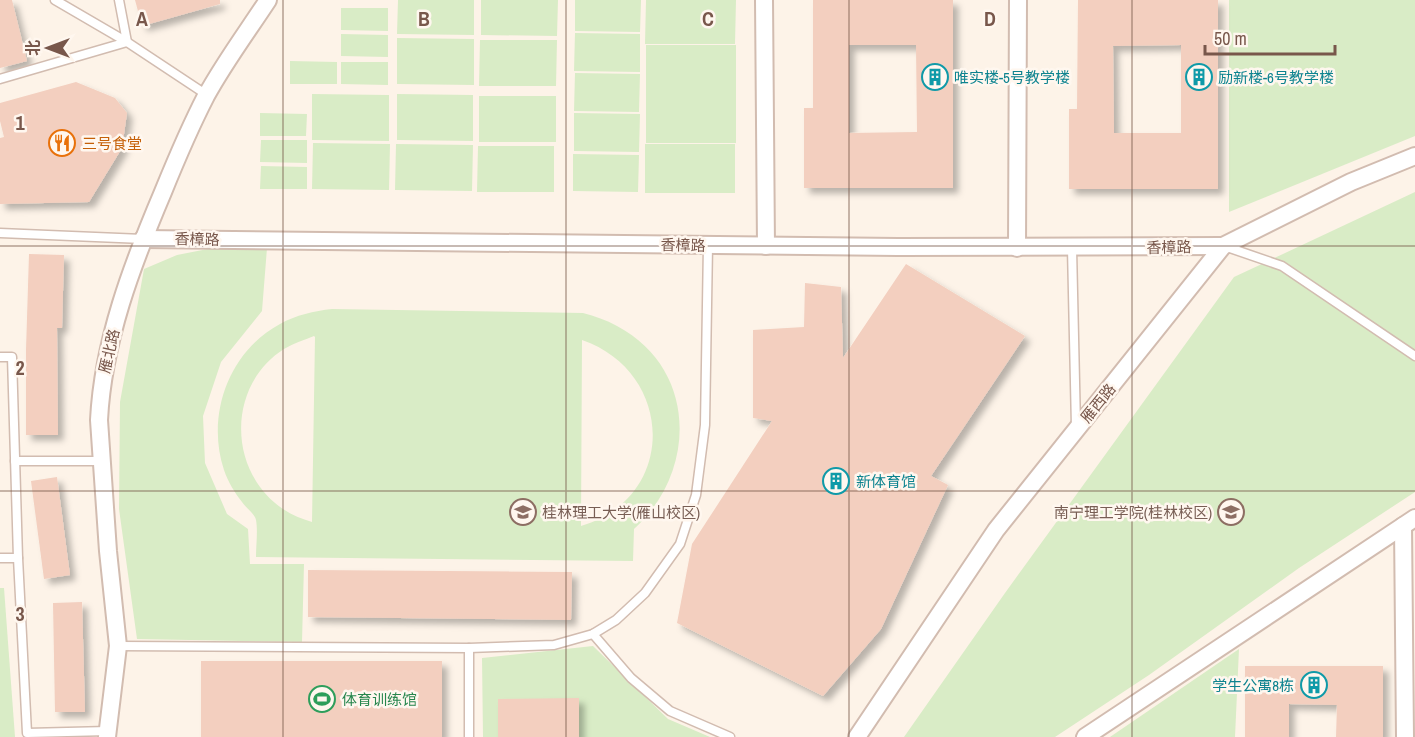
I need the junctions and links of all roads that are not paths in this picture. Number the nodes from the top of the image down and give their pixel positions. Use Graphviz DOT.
graph roads {
  1 [pos="55,0"];
  2 [pos="119,0"];
  3 [pos="268,0"];
  4 [pos="764,0"];
  5 [pos="1018,0"];
  6 [pos="127,42"];
  7 [pos="0,79"];
  8 [pos="207,95"];
  9 [pos="1415,156"];
  10 [pos="0,233"];
  11 [pos="143,239"];
  12 [pos="708,245"];
  13 [pos="766,246"];
  14 [pos="1223,246"];
  15 [pos="1017,248"];
  16 [pos="1072,248"];
  17 [pos="1415,356"];
  18 [pos="0,357"];
  19 [pos="1076,431"];
  20 [pos="15,461"];
  21 [pos="102,461"];
  22 [pos="1409,522"];
  23 [pos="0,558"];
  24 [pos="18,558"];
  25 [pos="593,634"];
  26 [pos="118,646"];
  27 [pos="469,648"];
  28 [pos="107,734"];
  29 [pos="470,737"];
  30 [pos="730,737"];
  31 [pos="857,737"];
  32 [pos="1085,737"];
  33 [pos="1406,737"];
  1 -- 6 [label="lane"];
  2 -- 6 [label="lane"];
  3 -- 8 [label="street, 雁北路"];
  4 -- 13 [label="street"];
  5 -- 15 [label="street"];
  6 -- 7 [label="lane"];
  6 -- 8 [label="lane"];
  8 -- 11 [label="street, 雁北路"];
  9 -- 14 [label="street, 雁西路"];
  10 -- 11 [label="lane"];
  11 -- 12 [label="street, 香樟路"];
  11 -- 21 [label="street, 雁北路"];
  12 -- 13 [label="street, 香樟路"];
  12 -- 25 [label="lane"];
  13 -- 15 [label="street, 香樟路"];
  14 -- 16 [label="street, 香樟路"];
  14 -- 17 [label="lane"];
  14 -- 19 [label="street, 雁西路"];
  15 -- 16 [label="street, 香樟路"];
  16 -- 19 [label="lane"];
  18 -- 20 [label="lane"];
  19 -- 31 [label="street, 雁西路"];
  20 -- 21 [label="lane"];
  20 -- 24 [label="lane"];
  21 -- 26 [label="street, 雁北路"];
  22 -- 32 [label="street"];
  22 -- 33 [label="street"];
  23 -- 24 [label="lane"];
  24 -- 28 [label="lane"];
  25 -- 27 [label="lane"];
  25 -- 30 [label="lane"];
  26 -- 27 [label="lane"];
  26 -- 28 [label="street, 雁北路"];
  27 -- 29 [label="lane"];
}
